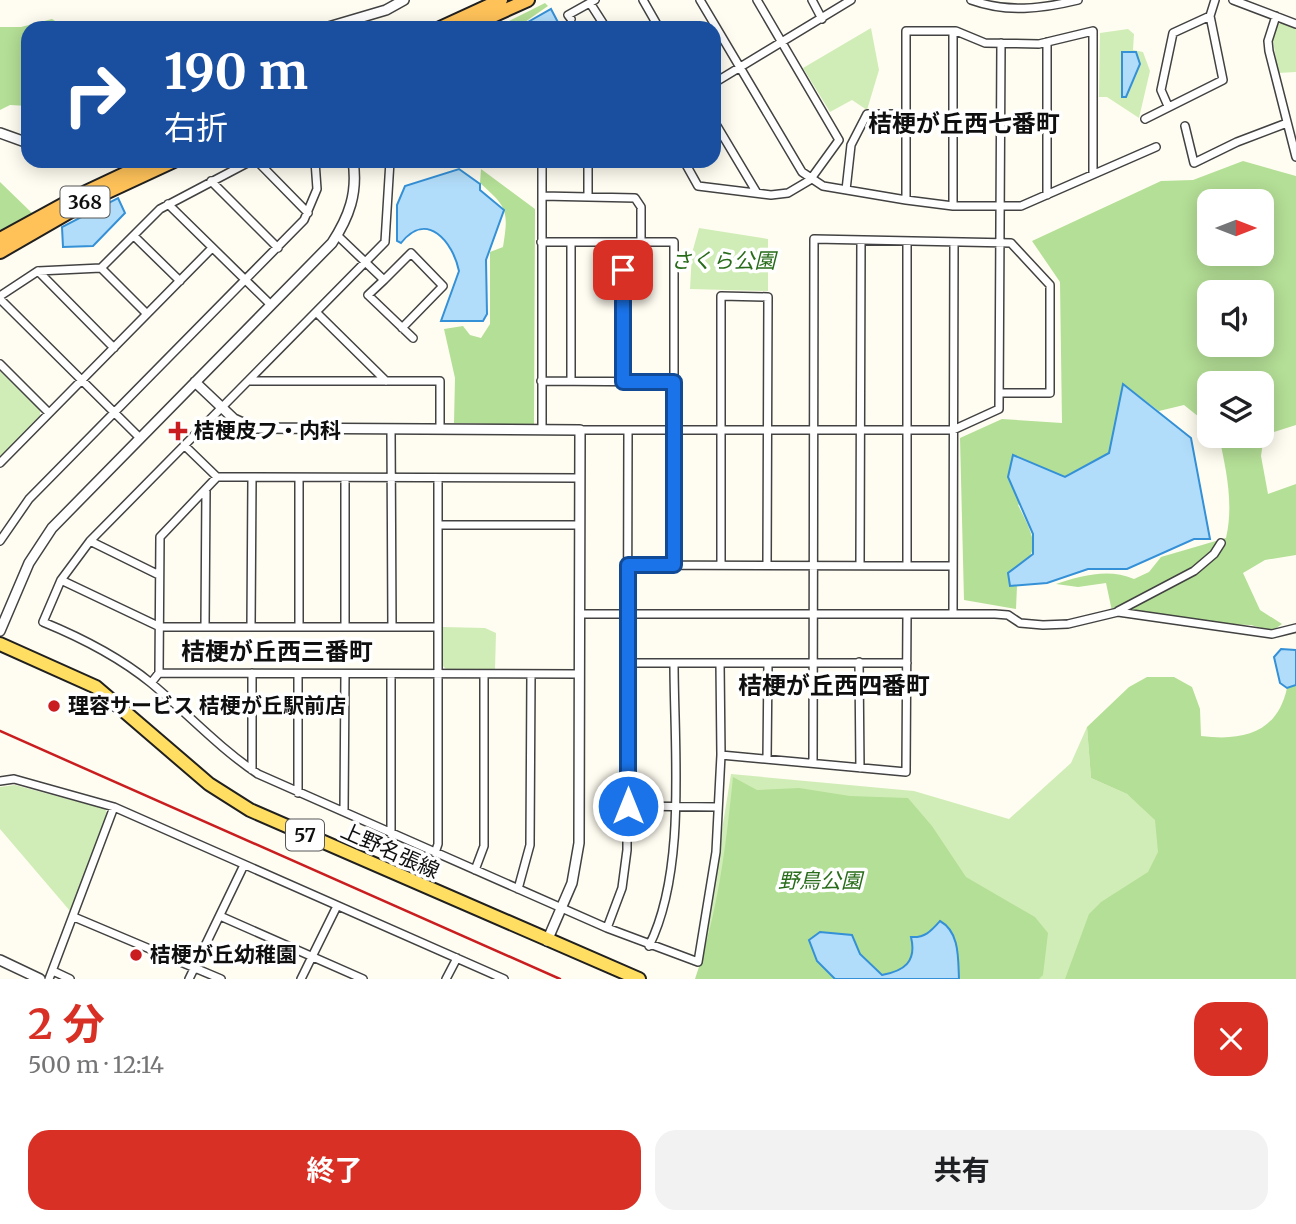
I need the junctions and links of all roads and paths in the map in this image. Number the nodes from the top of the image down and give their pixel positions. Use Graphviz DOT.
graph roads {
  1 [pos="404,0"];
  2 [pos="501,0"];
  3 [pos="527,0"];
  4 [pos="643,0"];
  5 [pos="700,0"];
  6 [pos="757,0"];
  7 [pos="811,0"];
  8 [pos="851,0"];
  9 [pos="971,0"];
  10 [pos="1078,0"];
  11 [pos="1215,0"];
  12 [pos="1233,0"];
  13 [pos="593,1"];
  14 [pos="993,4"];
  15 [pos="1037,4"];
  16 [pos="1210,16"];
  17 [pos="1276,16"];
  18 [pos="570,19"];
  19 [pos="822,19"];
  20 [pos="349,21"];
  21 [pos="455,21"];
  22 [pos="481,21"];
  23 [pos="603,21"];
  24 [pos="655,21"];
  25 [pos="712,21"];
  26 [pos="1296,24"];
  27 [pos="953,31"];
  28 [pos="721,36"];
  29 [pos="1047,42"];
  30 [pos="782,43"];
  31 [pos="1001,43"];
  32 [pos="740,68"];
  33 [pos="721,79"];
  34 [pos="1168,106"];
  35 [pos="907,114"];
  36 [pos="1144,119"];
  37 [pos="1287,123"];
  38 [pos="1185,126"];
  39 [pos="0,133"];
  40 [pos="721,133"];
  41 [pos="21,140"];
  42 [pos="1156,147"];
  43 [pos="1296,157"];
  44 [pos="137,168"];
  45 [pos="159,168"];
  46 [pos="237,168"];
  47 [pos="264,168"];
  48 [pos="316,168"];
  49 [pos="353,168"];
  50 [pos="389,168"];
  51 [pos="542,168"];
  52 [pos="588,168"];
  53 [pos="687,168"];
  54 [pos="1093,174"];
  55 [pos="810,180"];
  56 [pos="211,181"];
  57 [pos="846,190"];
  58 [pos="757,193"];
  59 [pos="1048,195"];
  60 [pos="542,196"];
  61 [pos="588,196"];
  62 [pos="906,200"];
  63 [pos="168,204"];
  64 [pos="953,206"];
  65 [pos="1001,206"];
  66 [pos="309,213"];
  67 [pos="337,235"];
  68 [pos="134,236"];
  69 [pos="0,239"];
  70 [pos="861,240"];
  71 [pos="907,241"];
  72 [pos="541,242"];
  73 [pos="571,242"];
  74 [pos="623,242"];
  75 [pos="641,242"];
  76 [pos="954,243"];
  77 [pos="1000,243"];
  78 [pos="278,247"];
  79 [pos="212,248"];
  80 [pos="0,252"];
  81 [pos="365,261"];
  82 [pos="101,268"];
  83 [pos="38,271"];
  84 [pos="384,280"];
  85 [pos="180,281"];
  86 [pos="245,281"];
  87 [pos="0,298"];
  88 [pos="271,305"];
  89 [pos="316,312"];
  90 [pos="147,314"];
  91 [pos="402,328"];
  92 [pos="413,338"];
  93 [pos="114,348"];
  94 [pos="0,365"];
  95 [pos="82,380"];
  96 [pos="248,381"];
  97 [pos="386,381"];
  98 [pos="571,381"];
  99 [pos="195,382"];
  100 [pos="541,382"];
  101 [pos="623,382"];
  102 [pos="674,382"];
  103 [pos="1000,393"];
  104 [pos="220,407"];
  105 [pos="49,413"];
  106 [pos="114,413"];
  107 [pos="391,429"];
  108 [pos="440,429"];
  109 [pos="674,429"];
  110 [pos="542,430"];
  111 [pos="580,430"];
  112 [pos="628,430"];
  113 [pos="721,430"];
  114 [pos="767,430"];
  115 [pos="814,430"];
  116 [pos="861,430"];
  117 [pos="907,430"];
  118 [pos="953,430"];
  119 [pos="140,438"];
  120 [pos="184,445"];
  121 [pos="0,463"];
  122 [pos="217,477"];
  123 [pos="252,478"];
  124 [pos="299,478"];
  125 [pos="345,478"];
  126 [pos="391,478"];
  127 [pos="438,478"];
  128 [pos="579,478"];
  129 [pos="206,489"];
  130 [pos="438,524"];
  131 [pos="580,525"];
  132 [pos="0,541"];
  133 [pos="90,541"];
  134 [pos="1221,543"];
  135 [pos="628,565"];
  136 [pos="674,565"];
  137 [pos="721,565"];
  138 [pos="767,565"];
  139 [pos="814,565"];
  140 [pos="860,566"];
  141 [pos="907,566"];
  142 [pos="953,566"];
  143 [pos="159,575"];
  144 [pos="61,580"];
  145 [pos="1118,612"];
  146 [pos="579,614"];
  147 [pos="628,614"];
  148 [pos="813,614"];
  149 [pos="907,614"];
  150 [pos="953,614"];
  151 [pos="160,627"];
  152 [pos="205,627"];
  153 [pos="251,627"];
  154 [pos="299,627"];
  155 [pos="345,627"];
  156 [pos="392,627"];
  157 [pos="438,627"];
  158 [pos="1296,628"];
  159 [pos="0,631"];
  160 [pos="0,644"];
  161 [pos="813,662"];
  162 [pos="859,662"];
  163 [pos="627,663"];
  164 [pos="674,663"];
  165 [pos="720,663"];
  166 [pos="768,663"];
  167 [pos="907,663"];
  168 [pos="159,673"];
  169 [pos="252,673"];
  170 [pos="298,674"];
  171 [pos="345,674"];
  172 [pos="391,674"];
  173 [pos="438,674"];
  174 [pos="484,674"];
  175 [pos="531,674"];
  176 [pos="579,674"];
  177 [pos="151,683"];
  178 [pos="721,755"];
  179 [pos="766,759"];
  180 [pos="813,763"];
  181 [pos="860,768"];
  182 [pos="252,770"];
  183 [pos="0,781"];
  184 [pos="298,793"];
  185 [pos="628,806"];
  186 [pos="114,807"];
  187 [pos="673,807"];
  188 [pos="718,807"];
  189 [pos="344,811"];
  190 [pos="391,834"];
  191 [pos="435,853"];
  192 [pos="244,865"];
  193 [pos="475,870"];
  194 [pos="518,889"];
  195 [pos="337,906"];
  196 [pos="562,909"];
  197 [pos="220,916"];
  198 [pos="74,917"];
  199 [pos="607,928"];
  200 [pos="547,941"];
  201 [pos="649,946"];
  202 [pos="312,957"];
  203 [pos="457,958"];
  204 [pos="0,960"];
  205 [pos="194,968"];
  206 [pos="51,975"];
  207 [pos="40,979"];
  208 [pos="71,979"];
  209 [pos="189,979"];
  210 [pos="221,979"];
  211 [pos="301,979"];
  212 [pos="363,979"];
  213 [pos="446,979"];
  214 [pos="504,979"];
  215 [pos="639,979"];
  1 -- 20 [label="street"];
  2 -- 21 [label="highway"];
  3 -- 22 [label="highway"];
  4 -- 24 [label="street"];
  5 -- 25 [label="street"];
  6 -- 30 [label="street"];
  7 -- 19 [label="street"];
  8 -- 19 [label="street"];
  9 -- 14 [label="street"];
  10 -- 15 [label="street"];
  11 -- 16 [label="street"];
  12 -- 17 [label="street"];
  13 -- 18 [label="street"];
  13 -- 23 [label="street"];
  14 -- 15 [label="street"];
  16 -- 34 [label="street"];
  16 -- 34 [label="street"];
  17 -- 26 [label="street"];
  17 -- 37 [label="street"];
  19 -- 30 [label="street"];
  27 -- 31 [label="street"];
  27 -- 35 [label="street"];
  27 -- 64 [label="street"];
  28 -- 32 [label="street"];
  29 -- 31 [label="street"];
  29 -- 54 [label="street"];
  29 -- 59 [label="street"];
  30 -- 32 [label="street"];
  30 -- 55 [label="street"];
  31 -- 65 [label="street"];
  32 -- 33 [label="street"];
  32 -- 55 [label="street"];
  34 -- 36 [label="street"];
  35 -- 57 [label="street"];
  35 -- 62 [label="street"];
  37 -- 38 [label="street"];
  37 -- 43 [label="street"];
  39 -- 41 [label="street"];
  40 -- 58 [label="street"];
  42 -- 54 [label="street"];
  44 -- 69 [label="highway, 368"];
  45 -- 80 [label="highway, 368"];
  46 -- 56 [label="street"];
  47 -- 66 [label="street"];
  48 -- 66 [label="street"];
  49 -- 67 [label="street"];
  50 -- 81 [label="street"];
  51 -- 60 [label="street"];
  52 -- 61 [label="street"];
  53 -- 58 [label="street"];
  54 -- 59 [label="street"];
  55 -- 57 [label="street"];
  55 -- 58 [label="street"];
  56 -- 63 [label="street"];
  56 -- 78 [label="street"];
  57 -- 62 [label="street"];
  59 -- 65 [label="street"];
  60 -- 61 [label="street"];
  60 -- 72 [label="street"];
  61 -- 75 [label="street"];
  62 -- 64 [label="street"];
  63 -- 68 [label="street"];
  63 -- 79 [label="street"];
  64 -- 65 [label="street"];
  65 -- 77 [label="street"];
  66 -- 78 [label="street"];
  67 -- 81 [label="street"];
  67 -- 88 [label="street"];
  68 -- 82 [label="street"];
  68 -- 85 [label="street"];
  70 -- 71 [label="street"];
  70 -- 115 [label="street"];
  70 -- 116 [label="street"];
  71 -- 76 [label="street"];
  71 -- 117 [label="street"];
  72 -- 73 [label="street"];
  72 -- 100 [label="street"];
  73 -- 74 [label="street"];
  73 -- 98 [label="street"];
  74 -- 75 [label="street"];
  74 -- 101 [label="street"];
  75 -- 102 [label="street"];
  76 -- 77 [label="street"];
  76 -- 118 [label="street"];
  77 -- 103 [label="street"];
  77 -- 103 [label="street"];
  78 -- 86 [label="street"];
  79 -- 85 [label="street"];
  79 -- 86 [label="street"];
  81 -- 84 [label="street"];
  81 -- 89 [label="street"];
  82 -- 83 [label="street"];
  82 -- 90 [label="street"];
  83 -- 87 [label="street"];
  83 -- 93 [label="street"];
  84 -- 91 [label="street"];
  84 -- 91 [label="street"];
  85 -- 90 [label="street"];
  86 -- 88 [label="street"];
  86 -- 106 [label="street"];
  87 -- 95 [label="street"];
  88 -- 99 [label="street"];
  89 -- 96 [label="street"];
  89 -- 97 [label="street"];
  90 -- 93 [label="street"];
  91 -- 92 [label="street"];
  93 -- 95 [label="street"];
  94 -- 105 [label="street"];
  95 -- 105 [label="street"];
  95 -- 106 [label="street"];
  96 -- 97 [label="street"];
  96 -- 104 [label="street"];
  97 -- 108 [label="street"];
  98 -- 100 [label="street"];
  98 -- 101 [label="street"];
  99 -- 104 [label="street"];
  99 -- 119 [label="street"];
  100 -- 110 [label="street"];
  101 -- 102 [label="street"];
  102 -- 109 [label="street"];
  103 -- 118 [label="street"];
  104 -- 107 [label="street"];
  104 -- 120 [label="street"];
  105 -- 121 [label="street"];
  106 -- 119 [label="street"];
  106 -- 132 [label="street"];
  107 -- 108 [label="street"];
  107 -- 126 [label="street"];
  108 -- 110 [label="street"];
  109 -- 112 [label="street"];
  109 -- 113 [label="street"];
  109 -- 136 [label="street"];
  110 -- 111 [label="street"];
  111 -- 112 [label="street"];
  111 -- 128 [label="street"];
  112 -- 135 [label="street"];
  113 -- 114 [label="street"];
  113 -- 114 [label="street"];
  113 -- 137 [label="street"];
  114 -- 115 [label="street"];
  114 -- 138 [label="street"];
  115 -- 116 [label="street"];
  115 -- 139 [label="street"];
  116 -- 117 [label="street"];
  116 -- 140 [label="street"];
  117 -- 118 [label="street"];
  117 -- 141 [label="street"];
  118 -- 142 [label="street"];
  119 -- 159 [label="street"];
  120 -- 122 [label="street"];
  120 -- 133 [label="street"];
  122 -- 123 [label="street"];
  122 -- 129 [label="street"];
  123 -- 124 [label="street"];
  123 -- 153 [label="street"];
  124 -- 125 [label="street"];
  124 -- 154 [label="street"];
  125 -- 126 [label="street"];
  125 -- 155 [label="street"];
  126 -- 127 [label="street"];
  126 -- 156 [label="street"];
  127 -- 128 [label="street"];
  127 -- 130 [label="street"];
  128 -- 131 [label="street"];
  129 -- 143 [label="street"];
  129 -- 152 [label="street"];
  130 -- 131 [label="street"];
  130 -- 157 [label="street"];
  131 -- 146 [label="street"];
  133 -- 143 [label="street"];
  133 -- 144 [label="street"];
  134 -- 145 [label="street"];
  135 -- 136 [label="street"];
  135 -- 147 [label="street"];
  136 -- 137 [label="street"];
  137 -- 138 [label="street"];
  138 -- 139 [label="street"];
  139 -- 140 [label="street"];
  139 -- 148 [label="street"];
  140 -- 141 [label="street"];
  141 -- 142 [label="street"];
  142 -- 150 [label="street"];
  143 -- 151 [label="street"];
  144 -- 151 [label="street"];
  144 -- 177 [label="street"];
  145 -- 150 [label="street"];
  145 -- 158 [label="street"];
  146 -- 147 [label="street"];
  146 -- 176 [label="street"];
  147 -- 148 [label="street"];
  147 -- 163 [label="street"];
  148 -- 149 [label="street"];
  148 -- 161 [label="street"];
  149 -- 150 [label="street"];
  149 -- 167 [label="street"];
  151 -- 152 [label="street"];
  151 -- 168 [label="street"];
  152 -- 153 [label="street"];
  153 -- 154 [label="street"];
  154 -- 155 [label="street"];
  155 -- 156 [label="street"];
  156 -- 157 [label="street"];
  157 -- 173 [label="street"];
  160 -- 200 [label="main road, 上野名張線 / 57"];
  161 -- 162 [label="street"];
  161 -- 166 [label="street"];
  161 -- 180 [label="street"];
  162 -- 167 [label="street"];
  162 -- 181 [label="street"];
  163 -- 164 [label="street"];
  163 -- 185 [label="street"];
  164 -- 165 [label="street"];
  164 -- 187 [label="street"];
  165 -- 166 [label="street"];
  165 -- 178 [label="street"];
  166 -- 179 [label="street"];
  167 -- 181 [label="street"];
  168 -- 169 [label="street"];
  168 -- 177 [label="street"];
  169 -- 170 [label="street"];
  169 -- 182 [label="street"];
  170 -- 171 [label="street"];
  170 -- 184 [label="street"];
  171 -- 172 [label="street"];
  171 -- 189 [label="street"];
  172 -- 173 [label="street"];
  172 -- 190 [label="street"];
  173 -- 174 [label="street"];
  173 -- 191 [label="street"];
  174 -- 175 [label="street"];
  174 -- 193 [label="street"];
  175 -- 176 [label="street"];
  175 -- 194 [label="street"];
  176 -- 196 [label="street"];
  177 -- 182 [label="street"];
  178 -- 179 [label="street"];
  178 -- 188 [label="street"];
  179 -- 180 [label="street"];
  180 -- 181 [label="street"];
  182 -- 184 [label="street"];
  183 -- 186 [label="street"];
  184 -- 189 [label="street"];
  185 -- 187 [label="street"];
  185 -- 199 [label="street"];
  186 -- 192 [label="street"];
  186 -- 198 [label="street"];
  187 -- 188 [label="street"];
  187 -- 201 [label="street"];
  188 -- 201 [label="street"];
  189 -- 190 [label="street"];
  190 -- 191 [label="street"];
  191 -- 193 [label="street"];
  192 -- 195 [label="street"];
  192 -- 197 [label="street"];
  193 -- 194 [label="street"];
  194 -- 196 [label="street"];
  195 -- 202 [label="street"];
  195 -- 203 [label="street"];
  196 -- 199 [label="street"];
  196 -- 200 [label="street"];
  197 -- 202 [label="street"];
  197 -- 205 [label="street"];
  198 -- 205 [label="street"];
  198 -- 206 [label="street"];
  199 -- 201 [label="street"];
  200 -- 215 [label="main road, 上野名張線 / 57"];
  202 -- 211 [label="street"];
  202 -- 212 [label="street"];
  203 -- 213 [label="street"];
  203 -- 214 [label="street"];
  204 -- 207 [label="street"];
  205 -- 209 [label="street"];
  205 -- 210 [label="street"];
  206 -- 208 [label="street"];
}
